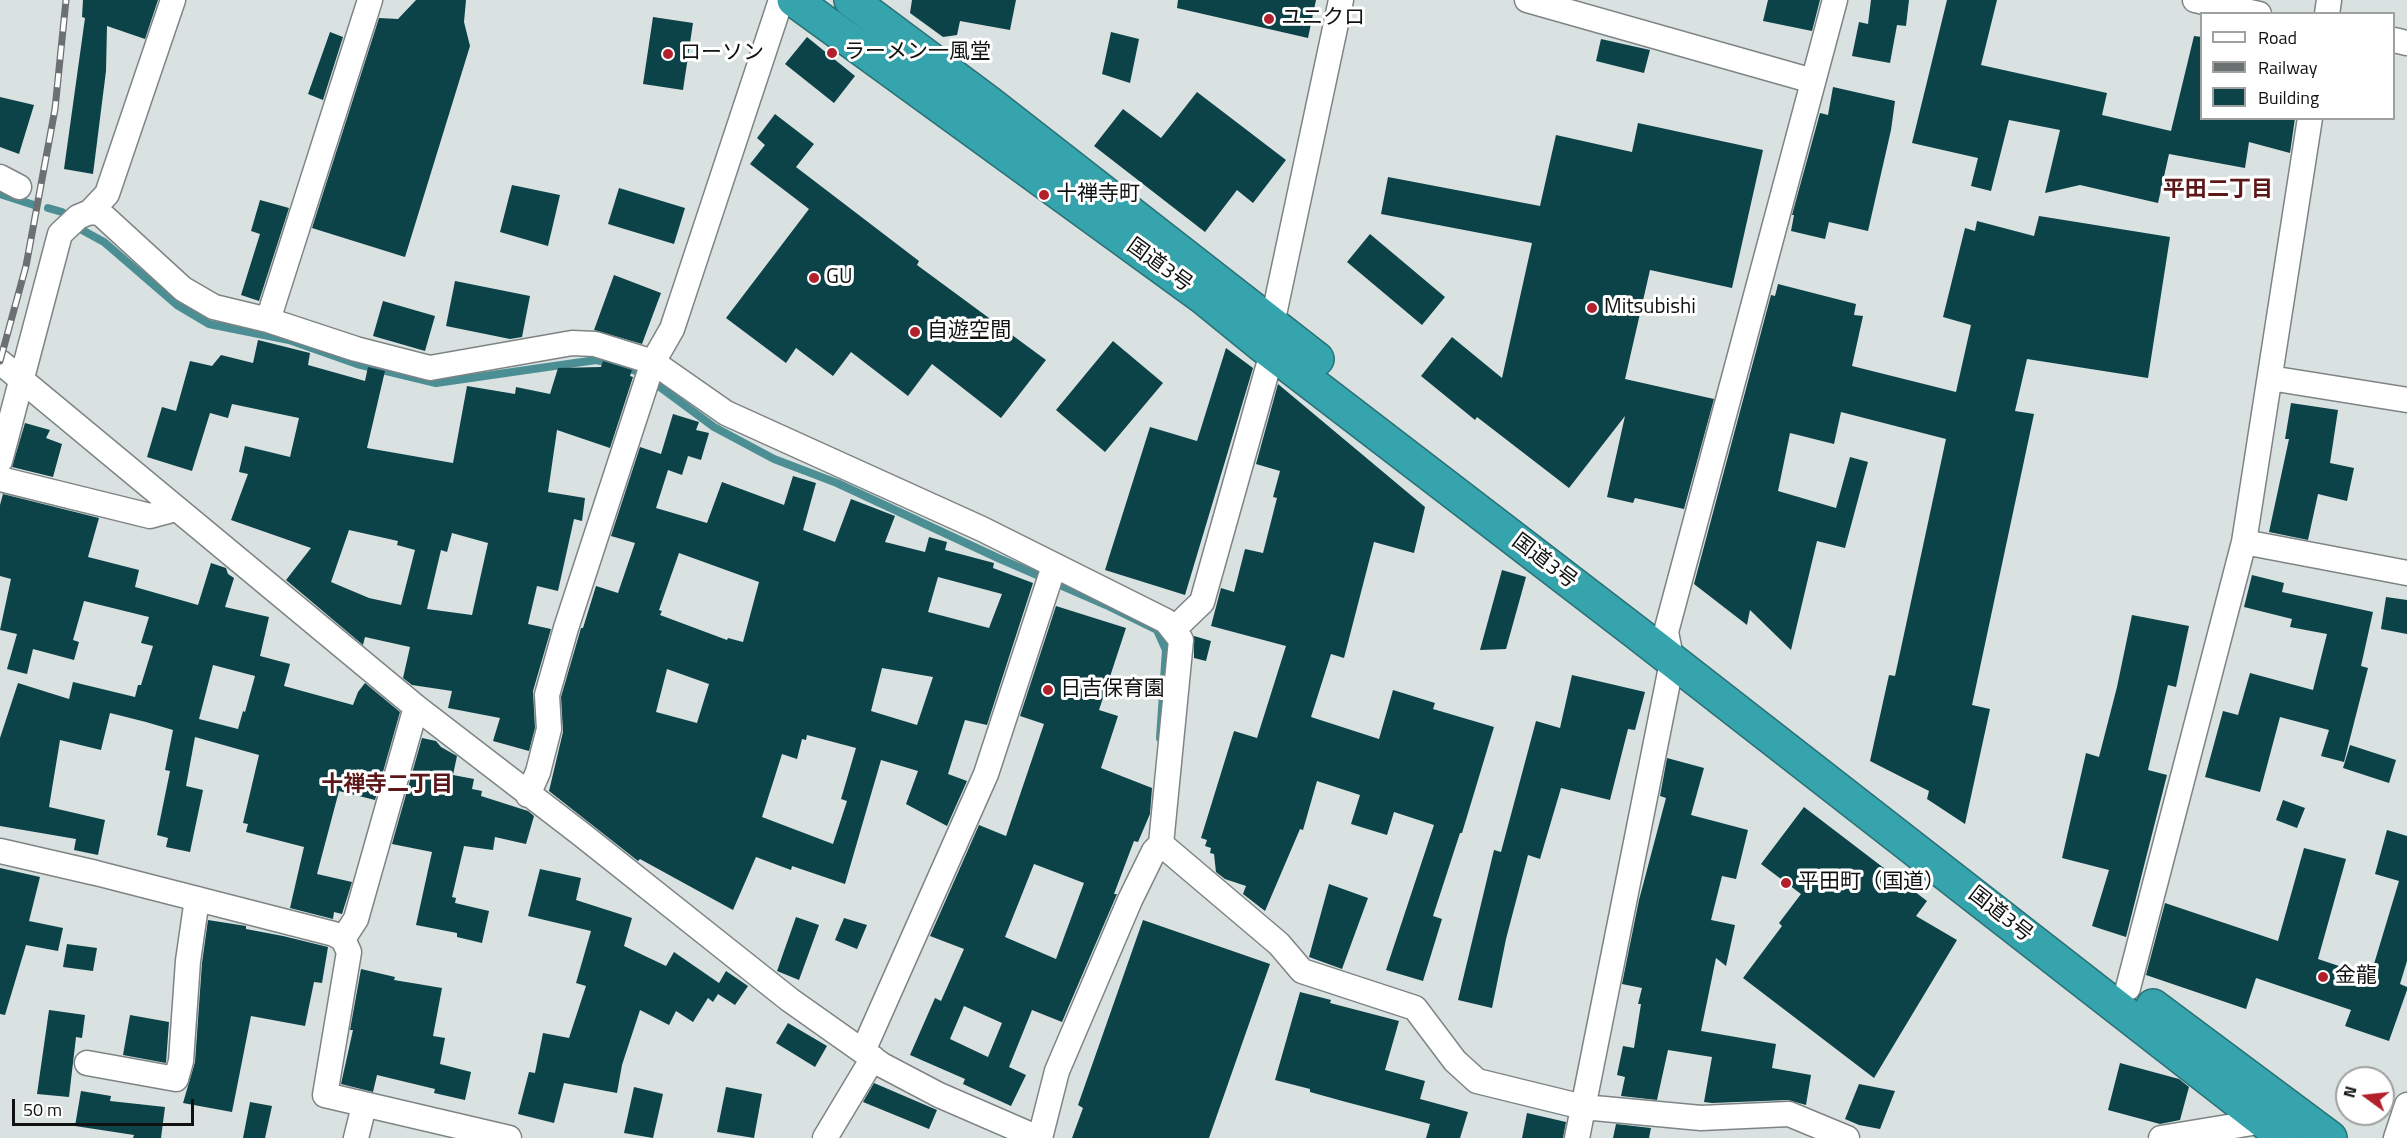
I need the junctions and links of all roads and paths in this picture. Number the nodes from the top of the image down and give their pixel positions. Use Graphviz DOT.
graph roads {
  1 [pos="173,0"];
  2 [pos="370,0"];
  3 [pos="781,0"];
  4 [pos="794,0"];
  5 [pos="850,0"];
  6 [pos="1341,0"];
  7 [pos="1527,0"];
  8 [pos="1835,0"];
  9 [pos="2195,0"];
  10 [pos="2250,12"];
  11 [pos="1813,81"];
  12 [pos="2310,120"];
  13 [pos="84,215"];
  14 [pos="268,320"];
  15 [pos="1272,338"];
  16 [pos="0,362"];
  17 [pos="653,362"];
  18 [pos="2270,378"];
  19 [pos="22,380"];
  20 [pos="2407,400"];
  21 [pos="0,461"];
  22 [pos="0,480"];
  23 [pos="176,509"];
  24 [pos="2244,543"];
  25 [pos="1054,566"];
  26 [pos="2407,573"];
  27 [pos="1173,630"];
  28 [pos="1669,647"];
  29 [pos="416,707"];
  30 [pos="528,795"];
  31 [pos="1161,844"];
  32 [pos="0,851"];
  33 [pos="197,899"];
  34 [pos="343,939"];
  35 [pos="2128,988"];
  36 [pos="868,1055"];
  37 [pos="87,1063"];
  38 [pos="2407,1105"];
  39 [pos="364,1106"];
  40 [pos="1583,1107"];
  41 [pos="2278,1121"];
  42 [pos="356,1138"];
  43 [pos="509,1138"];
  44 [pos="825,1138"];
  45 [pos="1039,1138"];
  46 [pos="1577,1138"];
  47 [pos="1847,1138"];
  48 [pos="2161,1138"];
  49 [pos="2330,1138"];
  50 [pos="2396,1138"];
  1 -- 13 [label="street"];
  2 -- 14 [label="street"];
  3 -- 17 [label="street"];
  4 -- 15 [label="highway, 国道3号"];
  5 -- 15 [label="highway, 国道3号"];
  6 -- 15 [label="street"];
  7 -- 11 [label="street"];
  8 -- 11 [label="street"];
  9 -- 10 [label="street"];
  11 -- 28 [label="street"];
  12 -- 18 [label="street"];
  13 -- 14 [label="street"];
  13 -- 19 [label="street"];
  14 -- 17 [label="street"];
  15 -- 27 [label="street"];
  15 -- 28 [label="highway, 国道3号"];
  16 -- 19 [label="street"];
  17 -- 25 [label="street"];
  17 -- 30 [label="street"];
  18 -- 20 [label="street"];
  18 -- 24 [label="street"];
  19 -- 21 [label="street"];
  19 -- 23 [label="street"];
  22 -- 23 [label="street"];
  23 -- 29 [label="street"];
  24 -- 26 [label="street"];
  24 -- 35 [label="street"];
  25 -- 27 [label="street"];
  25 -- 36 [label="street"];
  27 -- 31 [label="street"];
  28 -- 35 [label="highway, 国道3号"];
  28 -- 40 [label="street"];
  28 -- 41 [label="highway, 国道3号"];
  29 -- 30 [label="street"];
  29 -- 34 [label="street"];
  30 -- 36 [label="street"];
  31 -- 40 [label="street"];
  31 -- 45 [label="street"];
  32 -- 33 [label="street"];
  33 -- 34 [label="street"];
  33 -- 37 [label="street"];
  34 -- 39 [label="street"];
  35 -- 41 [label="highway, 国道3号"];
  36 -- 44 [label="street"];
  36 -- 45 [label="street"];
  38 -- 50 [label="street"];
  39 -- 42 [label="street"];
  39 -- 43 [label="street"];
  40 -- 46 [label="street"];
  40 -- 47 [label="street"];
  41 -- 48 [label="street"];
  41 -- 49 [label="highway, 国道3号"];
}
